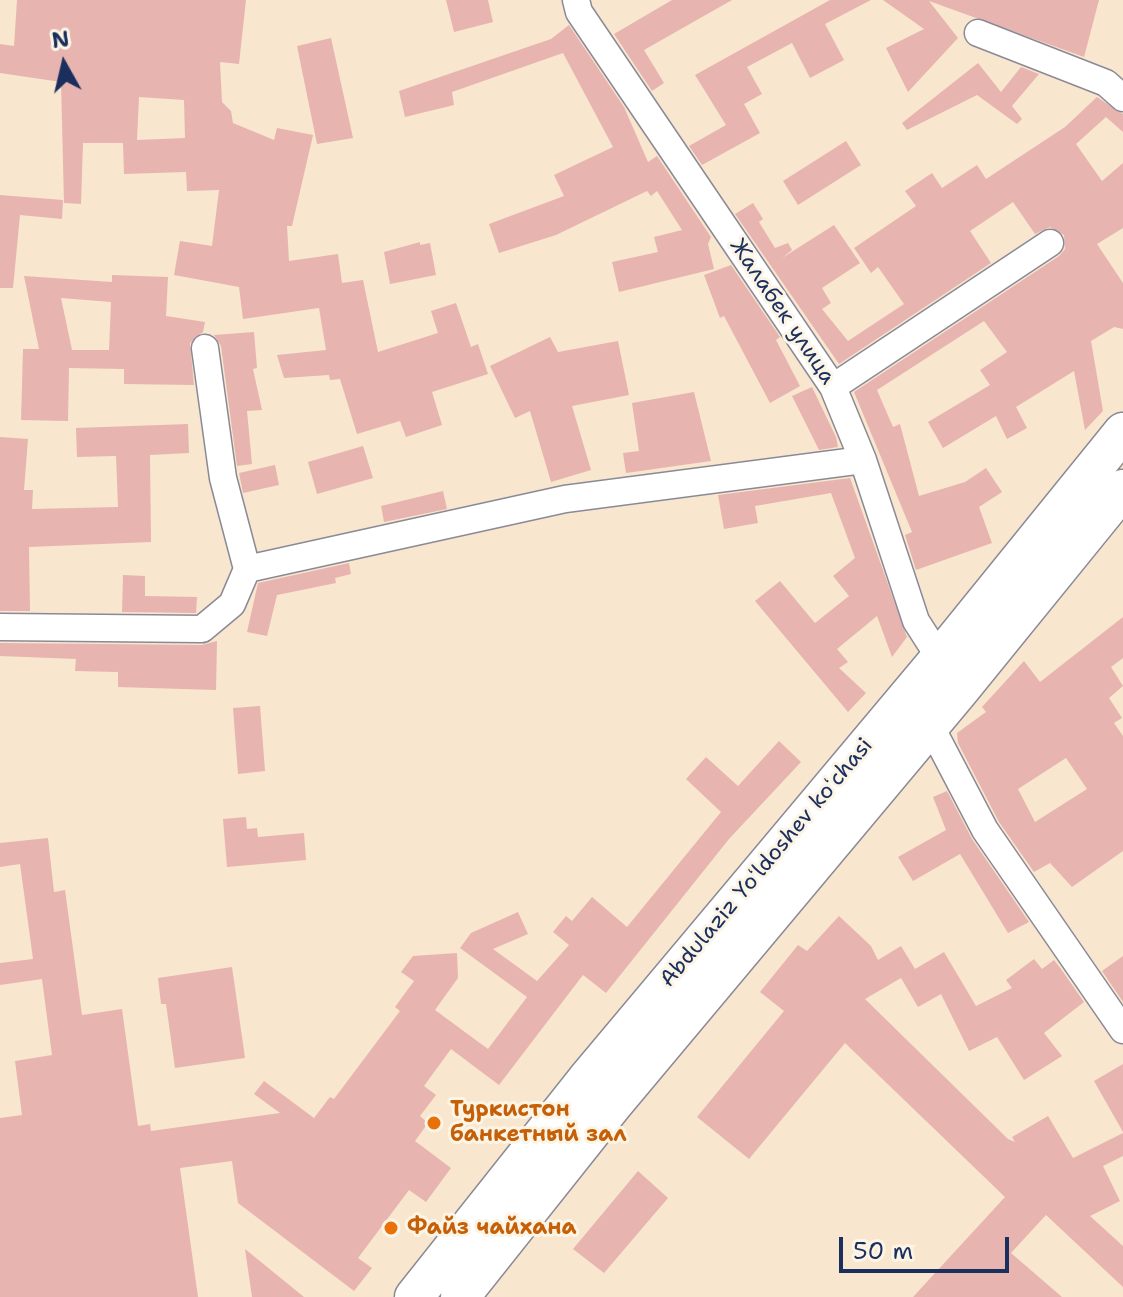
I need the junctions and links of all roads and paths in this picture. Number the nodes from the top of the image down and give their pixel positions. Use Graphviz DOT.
graph roads {
  1 [pos="576,0"];
  2 [pos="978,33"];
  3 [pos="1123,98"];
  4 [pos="1050,243"];
  5 [pos="205,348"];
  6 [pos="833,387"];
  7 [pos="1123,432"];
  8 [pos="863,460"];
  9 [pos="1123,489"];
  10 [pos="247,569"];
  11 [pos="0,627"];
  12 [pos="940,658"];
  13 [pos="959,691"];
  14 [pos="916,712"];
  15 [pos="1123,1030"];
  16 [pos="414,1297"];
  17 [pos="460,1297"];
  1 -- 6 [label="street, Жалабек улица"];
  2 -- 3 [label="street"];
  4 -- 6 [label="street"];
  5 -- 10 [label="street"];
  6 -- 8 [label="street, Жалабек улица"];
  7 -- 12 [label="main road, Abdulaziz Yoʻldoshev koʻchasi"];
  8 -- 10 [label="street"];
  8 -- 12 [label="street, Жалабек улица"];
  9 -- 13 [label="main road, Abdulaziz Yoʻldoshev koʻchasi"];
  10 -- 11 [label="street"];
  12 -- 13 [label="street, Жалабек улица"];
  12 -- 14 [label="main road, Abdulaziz Yoʻldoshev koʻchasi"];
  13 -- 14 [label="main road, Abdulaziz Yoʻldoshev koʻchasi"];
  14 -- 15 [label="street"];
  14 -- 16 [label="main road, Abdulaziz Yoʻldoshev koʻchasi"];
  14 -- 17 [label="main road, Abdulaziz Yoʻldoshev koʻchasi"];
}
